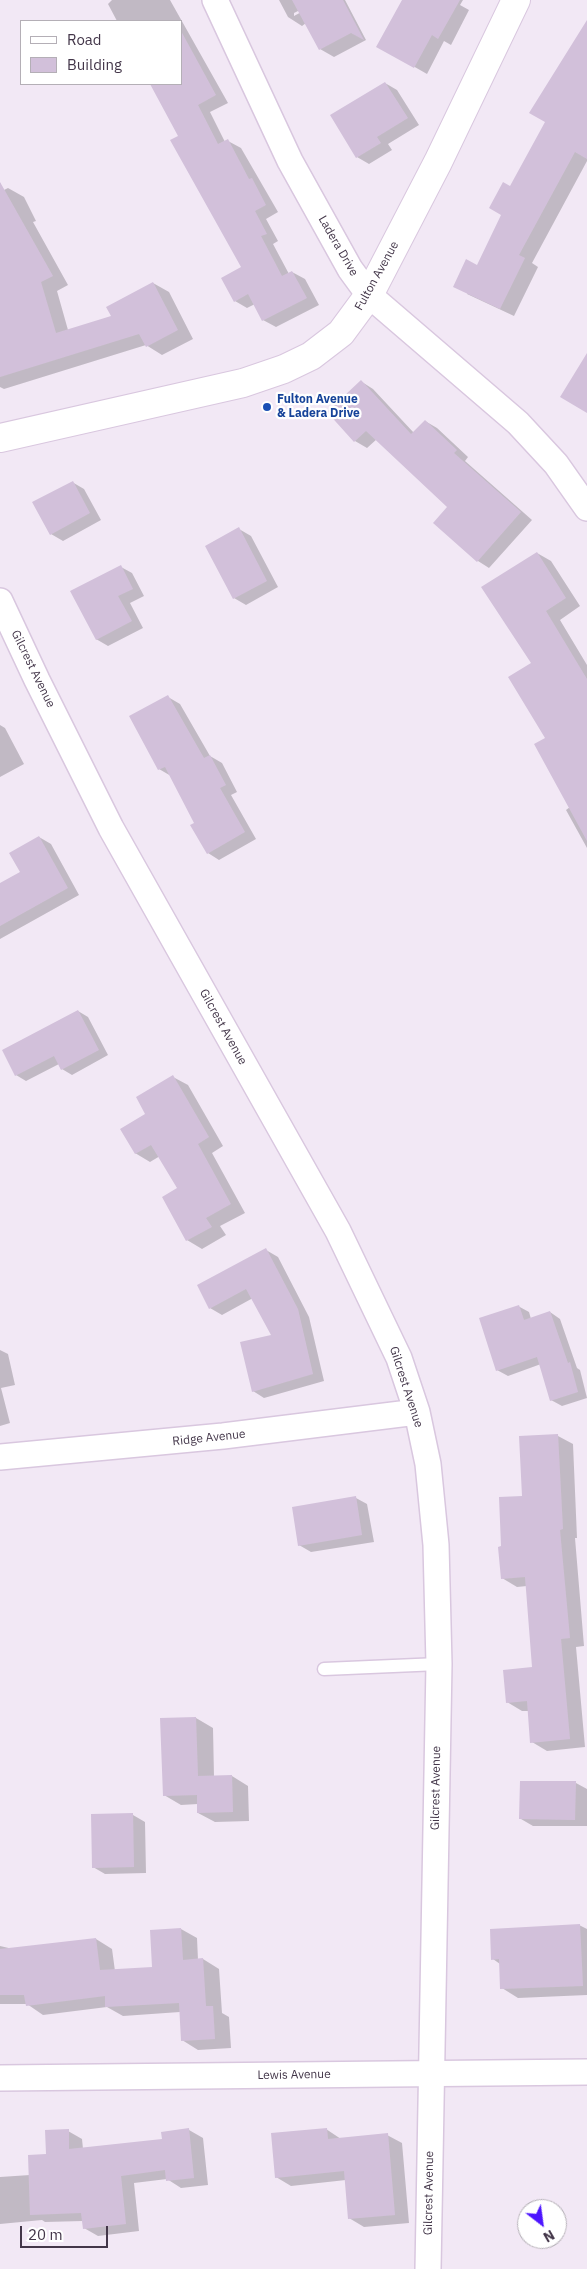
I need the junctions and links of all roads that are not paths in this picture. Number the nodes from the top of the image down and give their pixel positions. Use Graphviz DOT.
graph roads {
  1 [pos="215,0"];
  2 [pos="516,0"];
  3 [pos="369,295"];
  4 [pos="0,438"];
  5 [pos="587,508"];
  6 [pos="0,601"];
  7 [pos="416,1412"];
  8 [pos="0,1457"];
  9 [pos="439,1664"];
  10 [pos="324,1669"];
  11 [pos="587,2072"];
  12 [pos="430,2074"];
  13 [pos="0,2078"];
  14 [pos="428,2269"];
  1 -- 3 [label="street, Ladera Drive"];
  2 -- 3 [label="street, Fulton Avenue"];
  3 -- 4 [label="street, Fulton Avenue"];
  3 -- 5 [label="street, Ladera Drive"];
  6 -- 7 [label="street, Gilcrest Avenue"];
  7 -- 8 [label="street, Ridge Avenue"];
  7 -- 9 [label="street, Gilcrest Avenue"];
  9 -- 10 [label="lane"];
  9 -- 12 [label="street, Gilcrest Avenue"];
  11 -- 12 [label="street, Lewis Avenue"];
  12 -- 13 [label="street, Lewis Avenue"];
  12 -- 14 [label="street, Gilcrest Avenue"];
}
